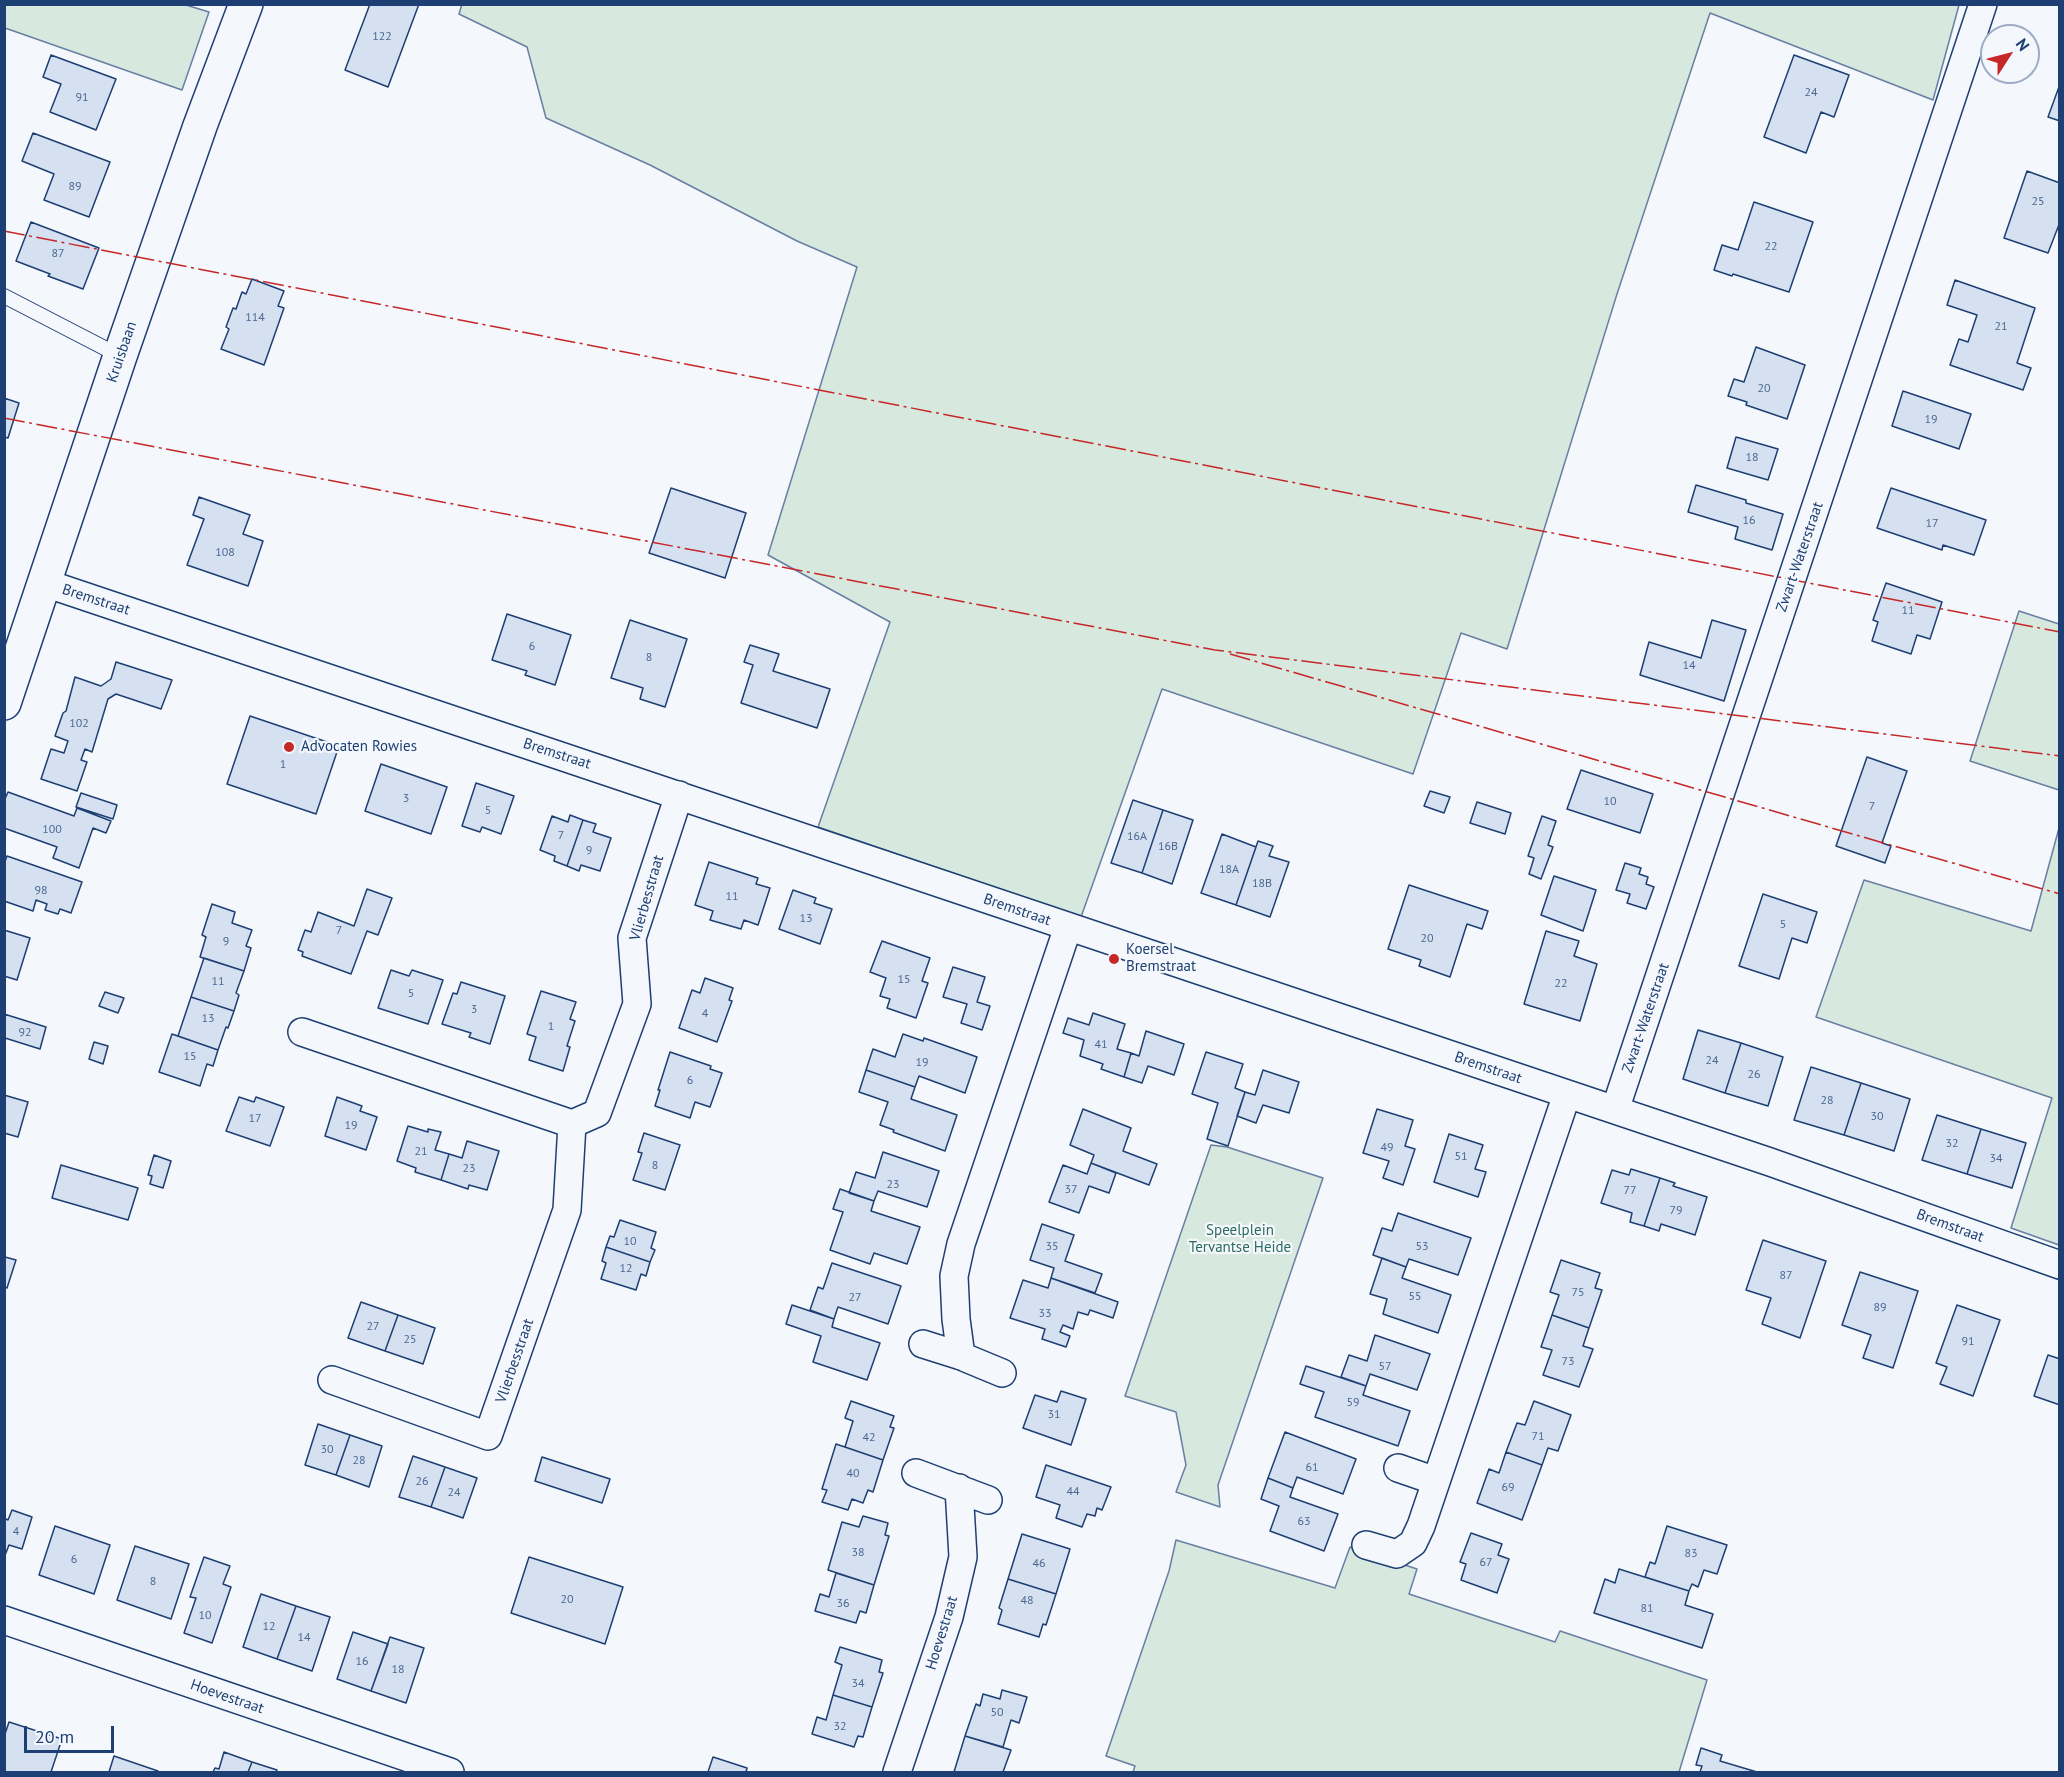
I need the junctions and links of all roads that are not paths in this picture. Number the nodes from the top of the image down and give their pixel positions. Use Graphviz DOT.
graph roads {
  1 [pos="246,4"];
  2 [pos="1983,4"];
  3 [pos="4,296"];
  4 [pos="120,356"];
  5 [pos="45,583"];
  6 [pos="4,703"];
  7 [pos="679,795"];
  8 [pos="1068,927"];
  9 [pos="302,1032"];
  10 [pos="1567,1094"];
  11 [pos="1615,1110"];
  12 [pos="572,1124"];
  13 [pos="2060,1265"];
  14 [pos="923,1344"];
  15 [pos="961,1356"];
  16 [pos="1002,1373"];
  17 [pos="332,1380"];
  18 [pos="1398,1468"];
  19 [pos="916,1473"];
  20 [pos="1436,1481"];
  21 [pos="959,1488"];
  22 [pos="988,1500"];
  23 [pos="1366,1545"];
  24 [pos="4,1620"];
  25 [pos="450,1773"];
  26 [pos="897,1773"];
  1 -- 4 [label="street, Kruisbaan"];
  2 -- 11 [label="street, Zwart-Waterstraat"];
  3 -- 4 [label="lane"];
  4 -- 5 [label="street, Kruisbaan"];
  5 -- 6 [label="street, Kruisbaan"];
  5 -- 7 [label="street, Bremstraat"];
  7 -- 8 [label="street, Bremstraat"];
  7 -- 12 [label="street, Vlierbesstraat"];
  8 -- 10 [label="street, Bremstraat"];
  8 -- 15 [label="street, Bremstraat"];
  9 -- 12 [label="street"];
  10 -- 11 [label="street, Bremstraat"];
  10 -- 20 [label="street"];
  11 -- 13 [label="street, Bremstraat"];
  12 -- 17 [label="street, Vlierbesstraat"];
  14 -- 15 [label="street"];
  15 -- 16 [label="street"];
  18 -- 20 [label="street"];
  19 -- 21 [label="street"];
  20 -- 23 [label="street"];
  21 -- 22 [label="street"];
  21 -- 26 [label="street, Hoevestraat"];
  24 -- 25 [label="street, Hoevestraat"];
}
